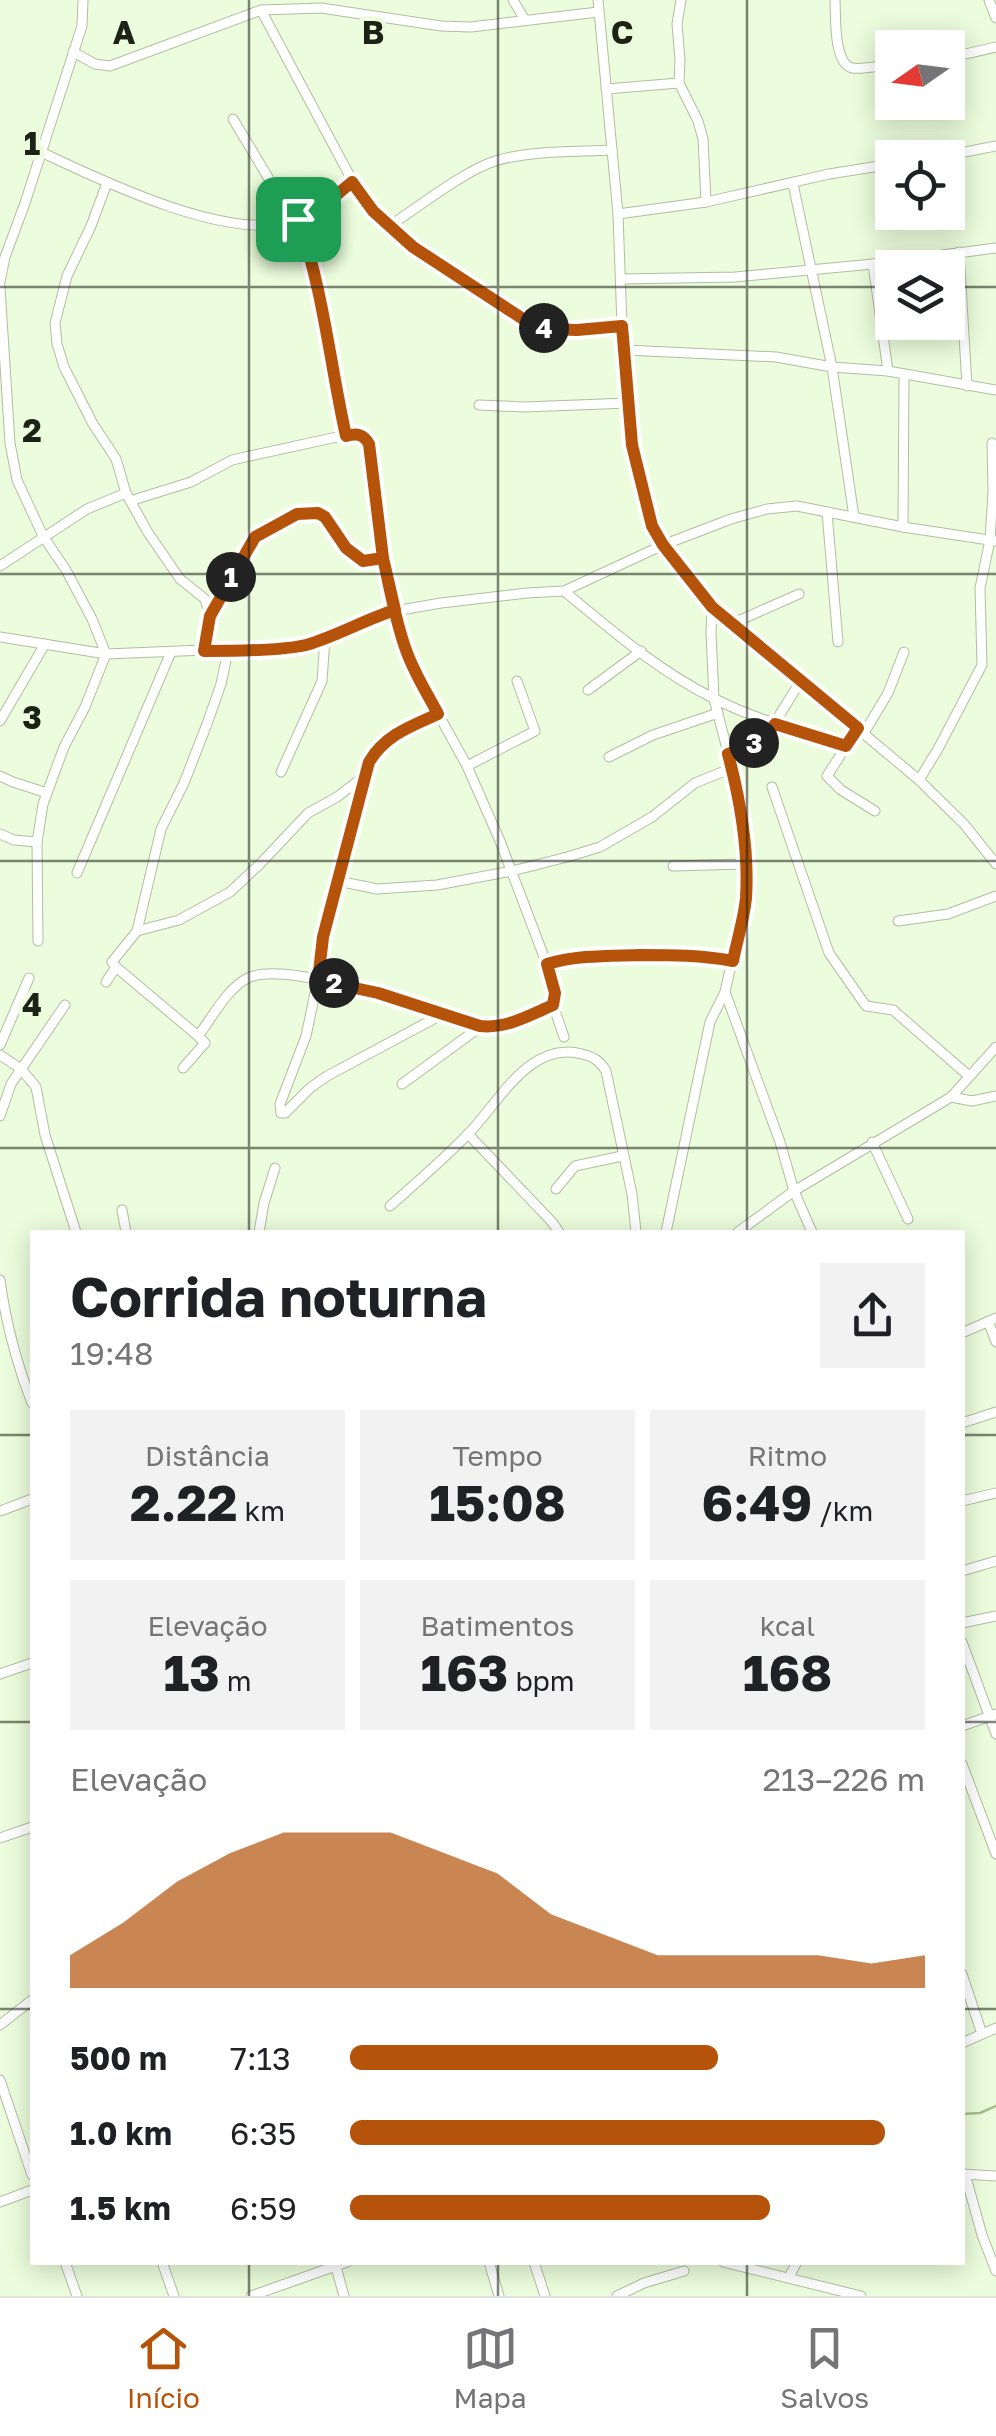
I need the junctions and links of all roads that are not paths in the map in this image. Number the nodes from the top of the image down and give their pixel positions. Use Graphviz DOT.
graph roads {
  1 [pos="82,0"];
  2 [pos="512,0"];
  3 [pos="598,0"];
  4 [pos="682,0"];
  5 [pos="835,0"];
  6 [pos="990,0"];
  7 [pos="261,10"];
  8 [pos="598,12"];
  9 [pos="996,18"];
  10 [pos="525,20"];
  11 [pos="996,47"];
  12 [pos="72,52"];
  13 [pos="965,54"];
  14 [pos="875,66"];
  15 [pos="679,83"];
  16 [pos="606,89"];
  17 [pos="233,120"];
  18 [pos="996,146"];
  19 [pos="612,150"];
  20 [pos="40,152"];
  21 [pos="965,152"];
  22 [pos="875,167"];
  23 [pos="352,182"];
  24 [pos="107,183"];
  25 [pos="792,184"];
  26 [pos="706,202"];
  27 [pos="618,214"];
  28 [pos="294,220"];
  29 [pos="388,226"];
  30 [pos="996,248"];
  31 [pos="965,251"];
  32 [pos="872,264"];
  33 [pos="875,264"];
  34 [pos="810,271"];
  35 [pos="620,280"];
  36 [pos="0,284"];
  37 [pos="622,326"];
  38 [pos="965,340"];
  39 [pos="624,350"];
  40 [pos="832,366"];
  41 [pos="888,371"];
  42 [pos="904,376"];
  43 [pos="968,386"];
  44 [pos="996,390"];
  45 [pos="629,404"];
  46 [pos="479,405"];
  47 [pos="346,436"];
  48 [pos="992,443"];
  49 [pos="128,497"];
  50 [pos="827,512"];
  51 [pos="854,517"];
  52 [pos="903,528"];
  53 [pos="43,536"];
  54 [pos="993,540"];
  55 [pos="663,545"];
  56 [pos="383,558"];
  57 [pos="0,566"];
  58 [pos="564,591"];
  59 [pos="799,594"];
  60 [pos="712,607"];
  61 [pos="395,610"];
  62 [pos="210,616"];
  63 [pos="731,624"];
  64 [pos="0,637"];
  65 [pos="326,638"];
  66 [pos="838,642"];
  67 [pos="44,644"];
  68 [pos="228,650"];
  69 [pos="641,650"];
  70 [pos="204,651"];
  71 [pos="171,652"];
  72 [pos="904,652"];
  73 [pos="106,654"];
  74 [pos="516,682"];
  75 [pos="800,682"];
  76 [pos="588,690"];
  77 [pos="714,699"];
  78 [pos="718,713"];
  79 [pos="438,714"];
  80 [pos="0,720"];
  81 [pos="775,724"];
  82 [pos="861,730"];
  83 [pos="846,746"];
  84 [pos="728,754"];
  85 [pos="609,757"];
  86 [pos="467,766"];
  87 [pos="732,768"];
  88 [pos="281,772"];
  89 [pos="0,776"];
  90 [pos="363,777"];
  91 [pos="919,780"];
  92 [pos="772,786"];
  93 [pos="47,793"];
  94 [pos="876,811"];
  95 [pos="0,834"];
  96 [pos="37,842"];
  97 [pos="746,864"];
  98 [pos="996,864"];
  99 [pos="673,866"];
  100 [pos="512,872"];
  101 [pos="77,873"];
  102 [pos="338,881"];
  103 [pos="996,896"];
  104 [pos="898,920"];
  105 [pos="137,931"];
  106 [pos="38,941"];
  107 [pos="733,961"];
  108 [pos="547,964"];
  109 [pos="116,966"];
  110 [pos="28,978"];
  111 [pos="318,980"];
  112 [pos="106,982"];
  113 [pos="724,992"];
  114 [pos="65,1005"];
  115 [pos="553,1005"];
  116 [pos="443,1014"];
  117 [pos="480,1026"];
  118 [pos="198,1036"];
  119 [pos="564,1037"];
  120 [pos="0,1045"];
  121 [pos="996,1047"];
  122 [pos="0,1055"];
  123 [pos="182,1068"];
  124 [pos="21,1069"];
  125 [pos="970,1076"];
  126 [pos="402,1084"];
  127 [pos="951,1096"];
  128 [pos="996,1096"];
  129 [pos="0,1116"];
  130 [pos="468,1134"];
  131 [pos="872,1142"];
  132 [pos="622,1156"];
  133 [pos="275,1168"];
  134 [pos="556,1190"];
  135 [pos="794,1191"];
  136 [pos="390,1206"];
  137 [pos="122,1210"];
  138 [pos="908,1218"];
  139 [pos="75,1230"];
  140 [pos="126,1230"];
  141 [pos="258,1230"];
  142 [pos="557,1230"];
  143 [pos="636,1230"];
  144 [pos="666,1230"];
  145 [pos="741,1230"];
  146 [pos="811,1230"];
  147 [pos="0,1280"];
  148 [pos="992,1319"];
  149 [pos="965,1332"];
  150 [pos="996,1342"];
  151 [pos="12,1348"];
  152 [pos="0,1352"];
  153 [pos="30,1398"];
  154 [pos="996,1412"];
  155 [pos="965,1423"];
  156 [pos="996,1492"];
  157 [pos="30,1500"];
  158 [pos="965,1500"];
  159 [pos="0,1511"];
  160 [pos="996,1561"];
  161 [pos="965,1571"];
  162 [pos="996,1616"];
  163 [pos="965,1623"];
  164 [pos="965,1649"];
  165 [pos="30,1664"];
  166 [pos="0,1674"];
  167 [pos="993,1715"];
  168 [pos="965,1725"];
  169 [pos="996,1734"];
  170 [pos="965,1772"];
  171 [pos="30,1827"];
  172 [pos="0,1838"];
  173 [pos="996,1854"];
  174 [pos="965,1983"];
  175 [pos="30,2002"];
  176 [pos="0,2025"];
  177 [pos="996,2028"];
  178 [pos="982,2034"];
  179 [pos="965,2042"];
  180 [pos="0,2080"];
  181 [pos="30,2169"];
  182 [pos="965,2174"];
  183 [pos="996,2176"];
  184 [pos="965,2177"];
  185 [pos="30,2191"];
  186 [pos="0,2202"];
  187 [pos="66,2265"];
  188 [pos="163,2265"];
  189 [pos="342,2265"];
  190 [pos="344,2265"];
  191 [pos="490,2265"];
  192 [pos="535,2265"];
  193 [pos="736,2265"];
  194 [pos="795,2265"];
  195 [pos="684,2271"];
  196 [pos="996,2271"];
  197 [pos="789,2277"];
  198 [pos="276,2292"];
  199 [pos="77,2296"];
  200 [pos="174,2296"];
  201 [pos="251,2296"];
  202 [pos="344,2296"];
  203 [pos="500,2296"];
  204 [pos="546,2296"];
  205 [pos="617,2296"];
  206 [pos="861,2296"];
  1 -- 12 [label="street"];
  2 -- 10 [label="street"];
  3 -- 8 [label="street"];
  4 -- 15 [label="street"];
  5 -- 14 [label="street"];
  6 -- 9 [label="street"];
  7 -- 10 [label="street"];
  7 -- 12 [label="street"];
  7 -- 23 [label="street"];
  8 -- 10 [label="street"];
  8 -- 16 [label="street"];
  11 -- 13 [label="street"];
  12 -- 20 [label="street"];
  15 -- 16 [label="street"];
  15 -- 26 [label="street"];
  16 -- 19 [label="street"];
  17 -- 28 [label="street"];
  18 -- 21 [label="street"];
  19 -- 27 [label="street"];
  19 -- 29 [label="street"];
  20 -- 24 [label="street"];
  20 -- 36 [label="street"];
  22 -- 25 [label="street"];
  23 -- 28 [label="street"];
  23 -- 29 [label="street"];
  24 -- 28 [label="street"];
  24 -- 49 [label="street"];
  25 -- 26 [label="street"];
  25 -- 34 [label="street"];
  26 -- 27 [label="street"];
  27 -- 35 [label="street"];
  28 -- 47 [label="street"];
  29 -- 37 [label="street"];
  30 -- 31 [label="street"];
  32 -- 33 [label="street"];
  32 -- 34 [label="street"];
  32 -- 41 [label="street"];
  34 -- 35 [label="street"];
  34 -- 40 [label="street"];
  35 -- 37 [label="street"];
  36 -- 53 [label="street"];
  37 -- 39 [label="street"];
  38 -- 43 [label="street"];
  39 -- 40 [label="street"];
  39 -- 45 [label="street"];
  40 -- 41 [label="street"];
  40 -- 51 [label="street"];
  41 -- 42 [label="street"];
  42 -- 43 [label="street"];
  42 -- 52 [label="street"];
  43 -- 44 [label="street"];
  45 -- 46 [label="street"];
  45 -- 55 [label="street"];
  47 -- 49 [label="street"];
  47 -- 56 [label="street"];
  48 -- 54 [label="street"];
  49 -- 53 [label="street"];
  49 -- 62 [label="street"];
  50 -- 51 [label="street"];
  50 -- 55 [label="street"];
  50 -- 66 [label="street"];
  51 -- 52 [label="street"];
  52 -- 54 [label="street"];
  53 -- 57 [label="street"];
  53 -- 73 [label="street"];
  54 -- 91 [label="street"];
  55 -- 58 [label="street"];
  55 -- 60 [label="street"];
  56 -- 61 [label="street"];
  56 -- 62 [label="street"];
  58 -- 61 [label="street"];
  58 -- 69 [label="street"];
  59 -- 63 [label="street"];
  60 -- 63 [label="street"];
  60 -- 77 [label="street"];
  61 -- 65 [label="street"];
  61 -- 79 [label="street"];
  62 -- 70 [label="street"];
  63 -- 75 [label="street"];
  64 -- 67 [label="street"];
  65 -- 68 [label="street"];
  65 -- 88 [label="street"];
  67 -- 73 [label="street"];
  67 -- 80 [label="street"];
  68 -- 70 [label="street"];
  68 -- 105 [label="street"];
  69 -- 76 [label="street"];
  69 -- 77 [label="street"];
  70 -- 71 [label="street"];
  71 -- 73 [label="street"];
  71 -- 101 [label="street"];
  72 -- 82 [label="street"];
  73 -- 93 [label="street"];
  74 -- 86 [label="street"];
  75 -- 81 [label="street"];
  75 -- 82 [label="street"];
  77 -- 78 [label="street"];
  77 -- 81 [label="street"];
  78 -- 84 [label="street"];
  78 -- 85 [label="street"];
  79 -- 86 [label="street"];
  79 -- 90 [label="street"];
  81 -- 83 [label="street"];
  81 -- 84 [label="street"];
  82 -- 83 [label="street"];
  82 -- 91 [label="street"];
  83 -- 94 [label="street"];
  84 -- 87 [label="street"];
  86 -- 100 [label="street"];
  87 -- 97 [label="street"];
  87 -- 100 [label="street"];
  89 -- 93 [label="street"];
  90 -- 102 [label="street"];
  90 -- 105 [label="street"];
  91 -- 98 [label="street"];
  92 -- 125 [label="street"];
  93 -- 96 [label="street"];
  95 -- 96 [label="street"];
  96 -- 106 [label="street"];
  97 -- 99 [label="street"];
  97 -- 107 [label="street"];
  100 -- 102 [label="street"];
  100 -- 108 [label="street"];
  102 -- 111 [label="street"];
  103 -- 104 [label="street"];
  105 -- 109 [label="street"];
  107 -- 108 [label="street"];
  107 -- 113 [label="street"];
  108 -- 115 [label="street"];
  109 -- 112 [label="street"];
  109 -- 118 [label="street"];
  110 -- 120 [label="street"];
  111 -- 116 [label="street"];
  111 -- 116 [label="street"];
  111 -- 118 [label="street"];
  113 -- 135 [label="street"];
  113 -- 144 [label="street"];
  114 -- 124 [label="street"];
  115 -- 117 [label="street"];
  115 -- 119 [label="street"];
  116 -- 117 [label="street"];
  117 -- 126 [label="street"];
  118 -- 123 [label="street"];
  121 -- 125 [label="street"];
  122 -- 124 [label="street"];
  124 -- 129 [label="street"];
  124 -- 139 [label="street"];
  125 -- 127 [label="street"];
  127 -- 128 [label="street"];
  127 -- 131 [label="street"];
  130 -- 132 [label="street"];
  130 -- 136 [label="street"];
  130 -- 142 [label="street"];
  131 -- 135 [label="street"];
  131 -- 138 [label="street"];
  132 -- 134 [label="street"];
  132 -- 143 [label="street"];
  133 -- 141 [label="street"];
  135 -- 145 [label="street"];
  135 -- 146 [label="street"];
  137 -- 140 [label="street"];
  147 -- 151 [label="street"];
  148 -- 149 [label="street"];
  148 -- 150 [label="street"];
  151 -- 152 [label="street"];
  151 -- 153 [label="street"];
  154 -- 155 [label="street"];
  156 -- 158 [label="street"];
  157 -- 159 [label="street"];
  160 -- 161 [label="street"];
  162 -- 163 [label="street"];
  164 -- 167 [label="street"];
  165 -- 166 [label="street"];
  167 -- 168 [label="street"];
  167 -- 169 [label="street"];
  170 -- 173 [label="street"];
  171 -- 172 [label="street"];
  174 -- 178 [label="street"];
  175 -- 176 [label="street"];
  177 -- 178 [label="street"];
  178 -- 179 [label="street"];
  180 -- 181 [label="street"];
  182 -- 183 [label="street"];
  184 -- 196 [label="street"];
  185 -- 186 [label="street"];
  187 -- 199 [label="street"];
  188 -- 200 [label="street"];
  189 -- 198 [label="street"];
  190 -- 202 [label="street"];
  191 -- 203 [label="street"];
  192 -- 204 [label="street"];
  193 -- 197 [label="street"];
  194 -- 197 [label="street"];
  195 -- 205 [label="street"];
  197 -- 206 [label="street"];
  198 -- 201 [label="street"];
}
